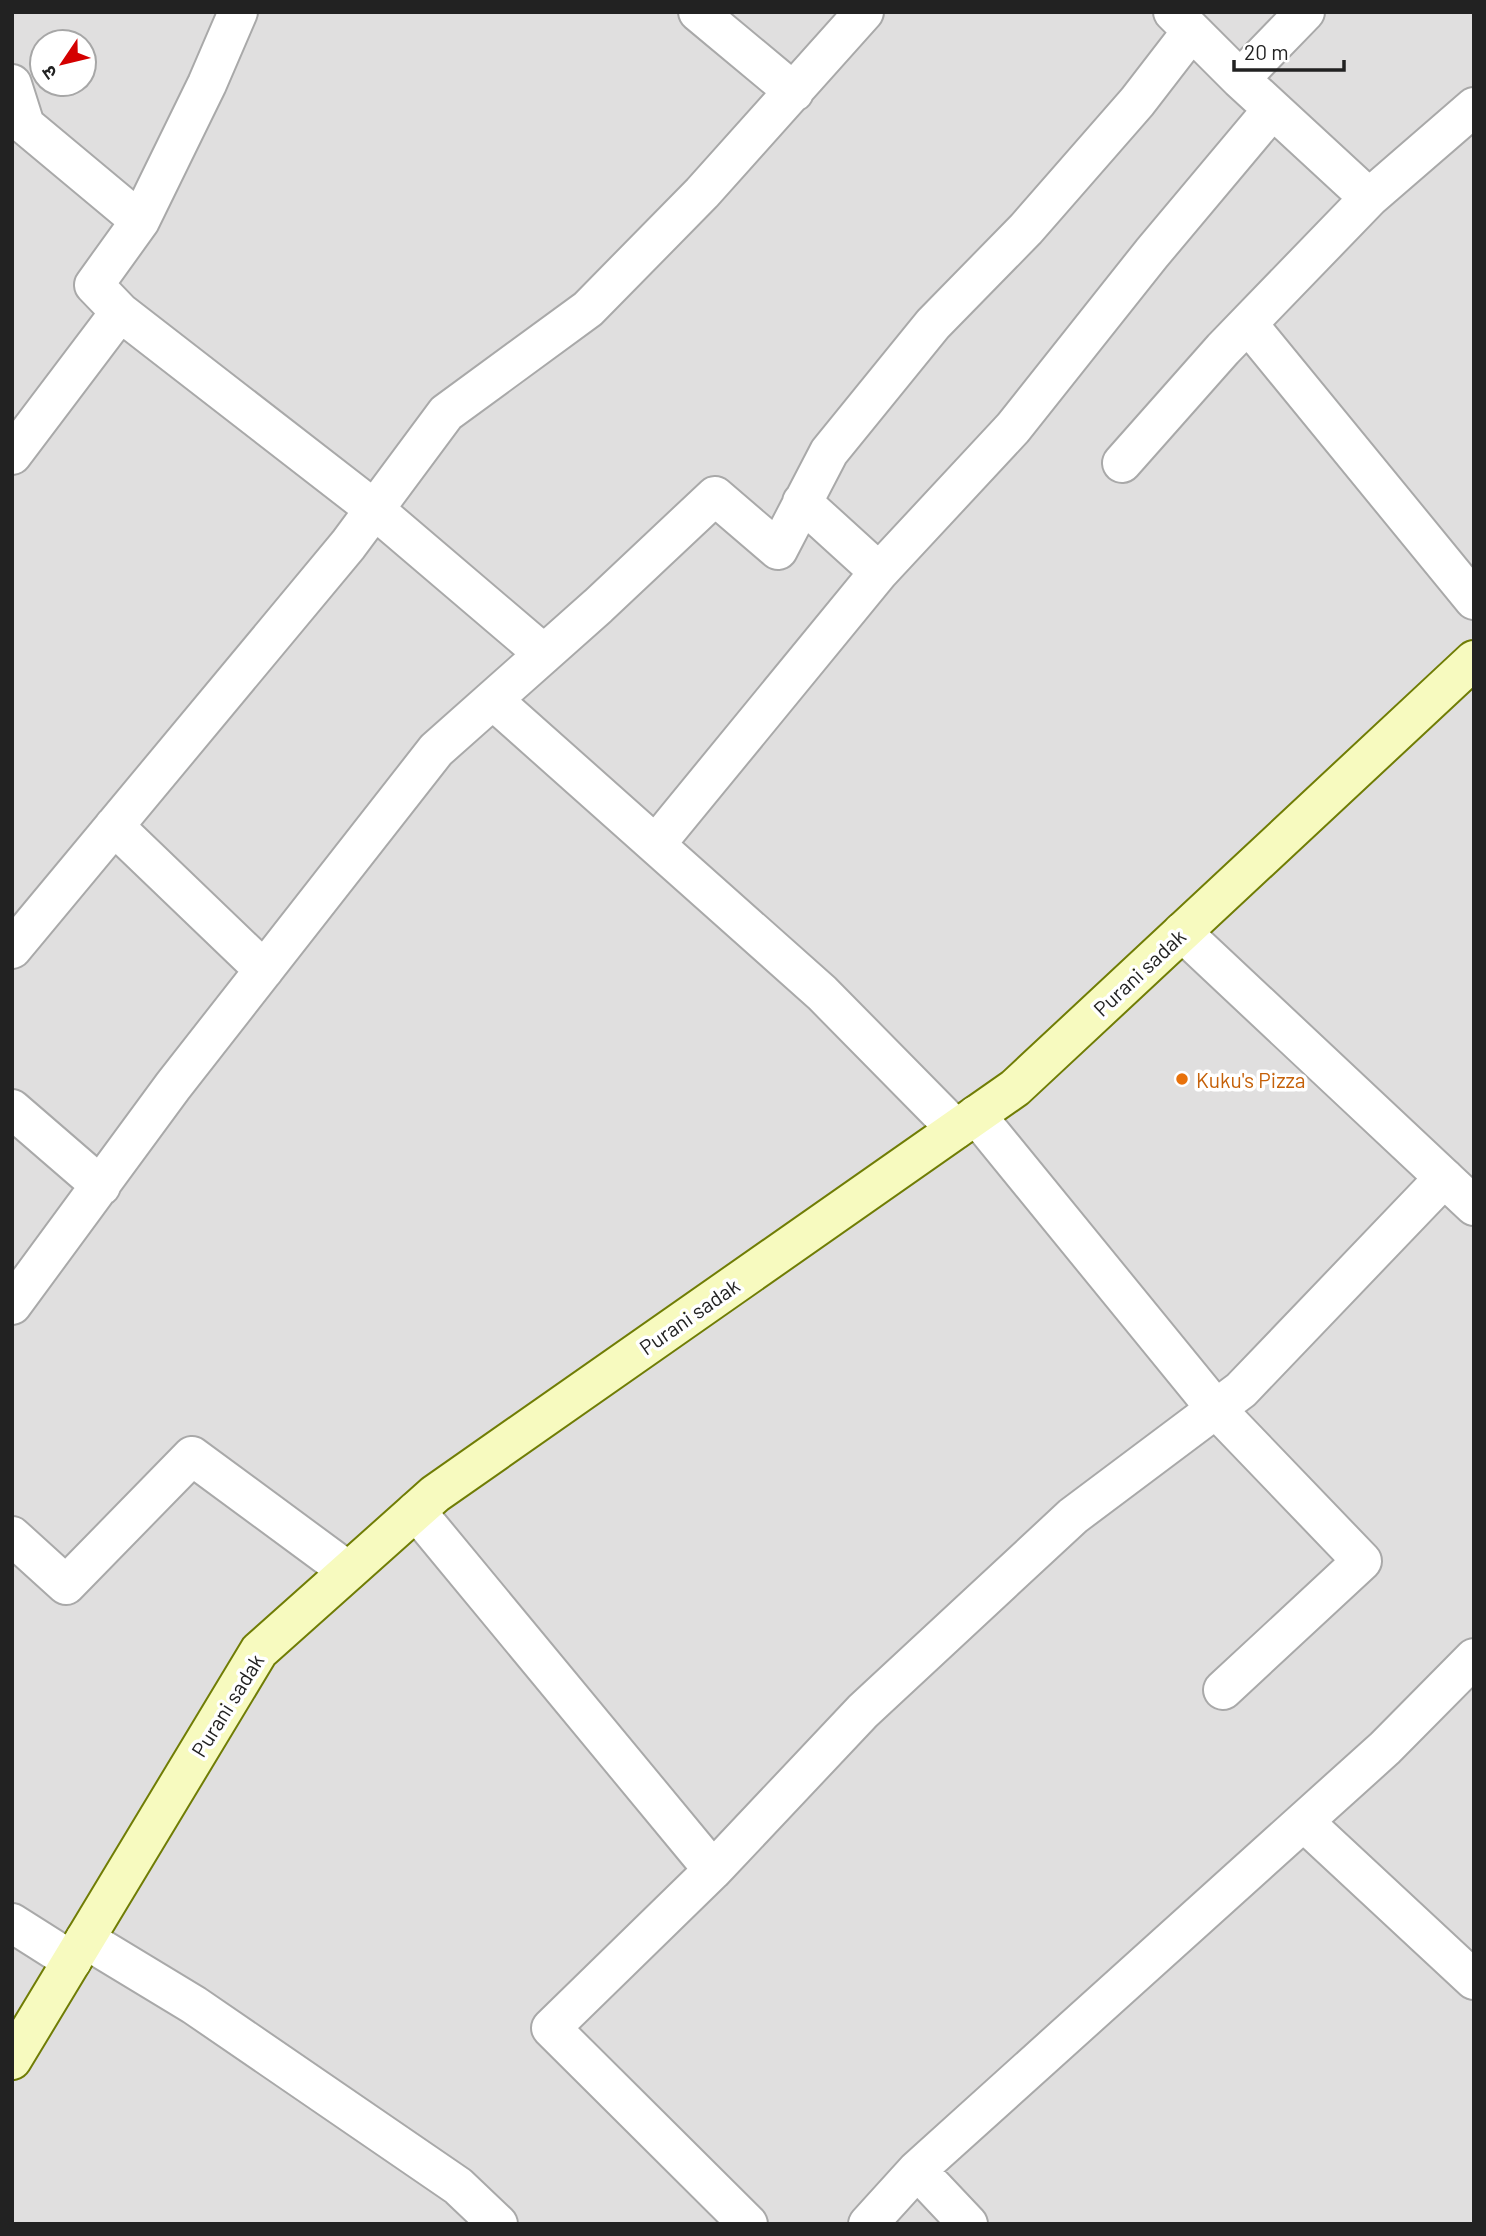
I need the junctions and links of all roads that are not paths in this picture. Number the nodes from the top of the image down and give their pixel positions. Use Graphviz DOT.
graph roads {
  1 [pos="238,12"];
  2 [pos="698,12"];
  3 [pos="864,12"];
  4 [pos="1305,12"];
  5 [pos="1182,22"];
  6 [pos="1240,79"];
  7 [pos="12,84"];
  8 [pos="794,92"];
  9 [pos="1474,107"];
  10 [pos="1272,110"];
  11 [pos="1370,198"];
  12 [pos="140,221"];
  13 [pos="120,312"];
  14 [pos="1248,324"];
  15 [pos="12,456"];
  16 [pos="1122,463"];
  17 [pos="802,502"];
  18 [pos="374,509"];
  19 [pos="879,572"];
  20 [pos="1474,600"];
  21 [pos="544,654"];
  22 [pos="1474,660"];
  23 [pos="493,700"];
  24 [pos="114,826"];
  25 [pos="656,844"];
  26 [pos="1182,932"];
  27 [pos="12,950"];
  28 [pos="264,970"];
  29 [pos="12,1109"];
  30 [pos="966,1122"];
  31 [pos="1444,1178"];
  32 [pos="101,1186"];
  33 [pos="1474,1206"];
  34 [pos="12,1305"];
  35 [pos="1216,1409"];
  36 [pos="416,1511"];
  37 [pos="12,1536"];
  38 [pos="348,1571"];
  39 [pos="1474,1658"];
  40 [pos="1223,1690"];
  41 [pos="1304,1822"];
  42 [pos="713,1870"];
  43 [pos="12,1923"];
  44 [pos="79,1950"];
  45 [pos="1474,1980"];
  46 [pos="12,2060"];
  47 [pos="917,2170"];
  48 [pos="498,2224"];
  49 [pos="748,2224"];
  50 [pos="868,2224"];
  51 [pos="968,2224"];
  1 -- 12 [label="street"];
  2 -- 8 [label="street"];
  3 -- 8 [label="street"];
  4 -- 6 [label="street"];
  5 -- 6 [label="street"];
  5 -- 17 [label="street"];
  6 -- 10 [label="street"];
  7 -- 12 [label="street"];
  8 -- 18 [label="street"];
  9 -- 11 [label="street"];
  10 -- 11 [label="street"];
  10 -- 19 [label="street"];
  11 -- 14 [label="street"];
  12 -- 13 [label="street"];
  13 -- 15 [label="street"];
  13 -- 18 [label="street"];
  14 -- 16 [label="street"];
  14 -- 20 [label="street"];
  17 -- 19 [label="street"];
  17 -- 21 [label="street"];
  18 -- 21 [label="street"];
  18 -- 24 [label="street"];
  19 -- 25 [label="street"];
  21 -- 23 [label="street"];
  22 -- 26 [label="main road, Purani sadak"];
  23 -- 25 [label="street"];
  23 -- 28 [label="street"];
  24 -- 27 [label="street"];
  24 -- 28 [label="street"];
  25 -- 30 [label="street"];
  26 -- 30 [label="main road, Purani sadak"];
  26 -- 31 [label="street"];
  28 -- 32 [label="street"];
  29 -- 32 [label="street"];
  30 -- 35 [label="street"];
  30 -- 36 [label="main road, Purani sadak"];
  31 -- 33 [label="street"];
  31 -- 35 [label="street"];
  32 -- 34 [label="street"];
  35 -- 40 [label="street"];
  35 -- 42 [label="street"];
  36 -- 38 [label="main road, Purani sadak"];
  36 -- 42 [label="street"];
  37 -- 38 [label="street"];
  38 -- 44 [label="main road, Purani sadak"];
  39 -- 41 [label="street"];
  41 -- 45 [label="street"];
  41 -- 47 [label="street"];
  42 -- 49 [label="street"];
  43 -- 44 [label="street"];
  44 -- 46 [label="main road, Purani sadak"];
  44 -- 48 [label="street"];
  47 -- 50 [label="street"];
  47 -- 51 [label="street"];
}
